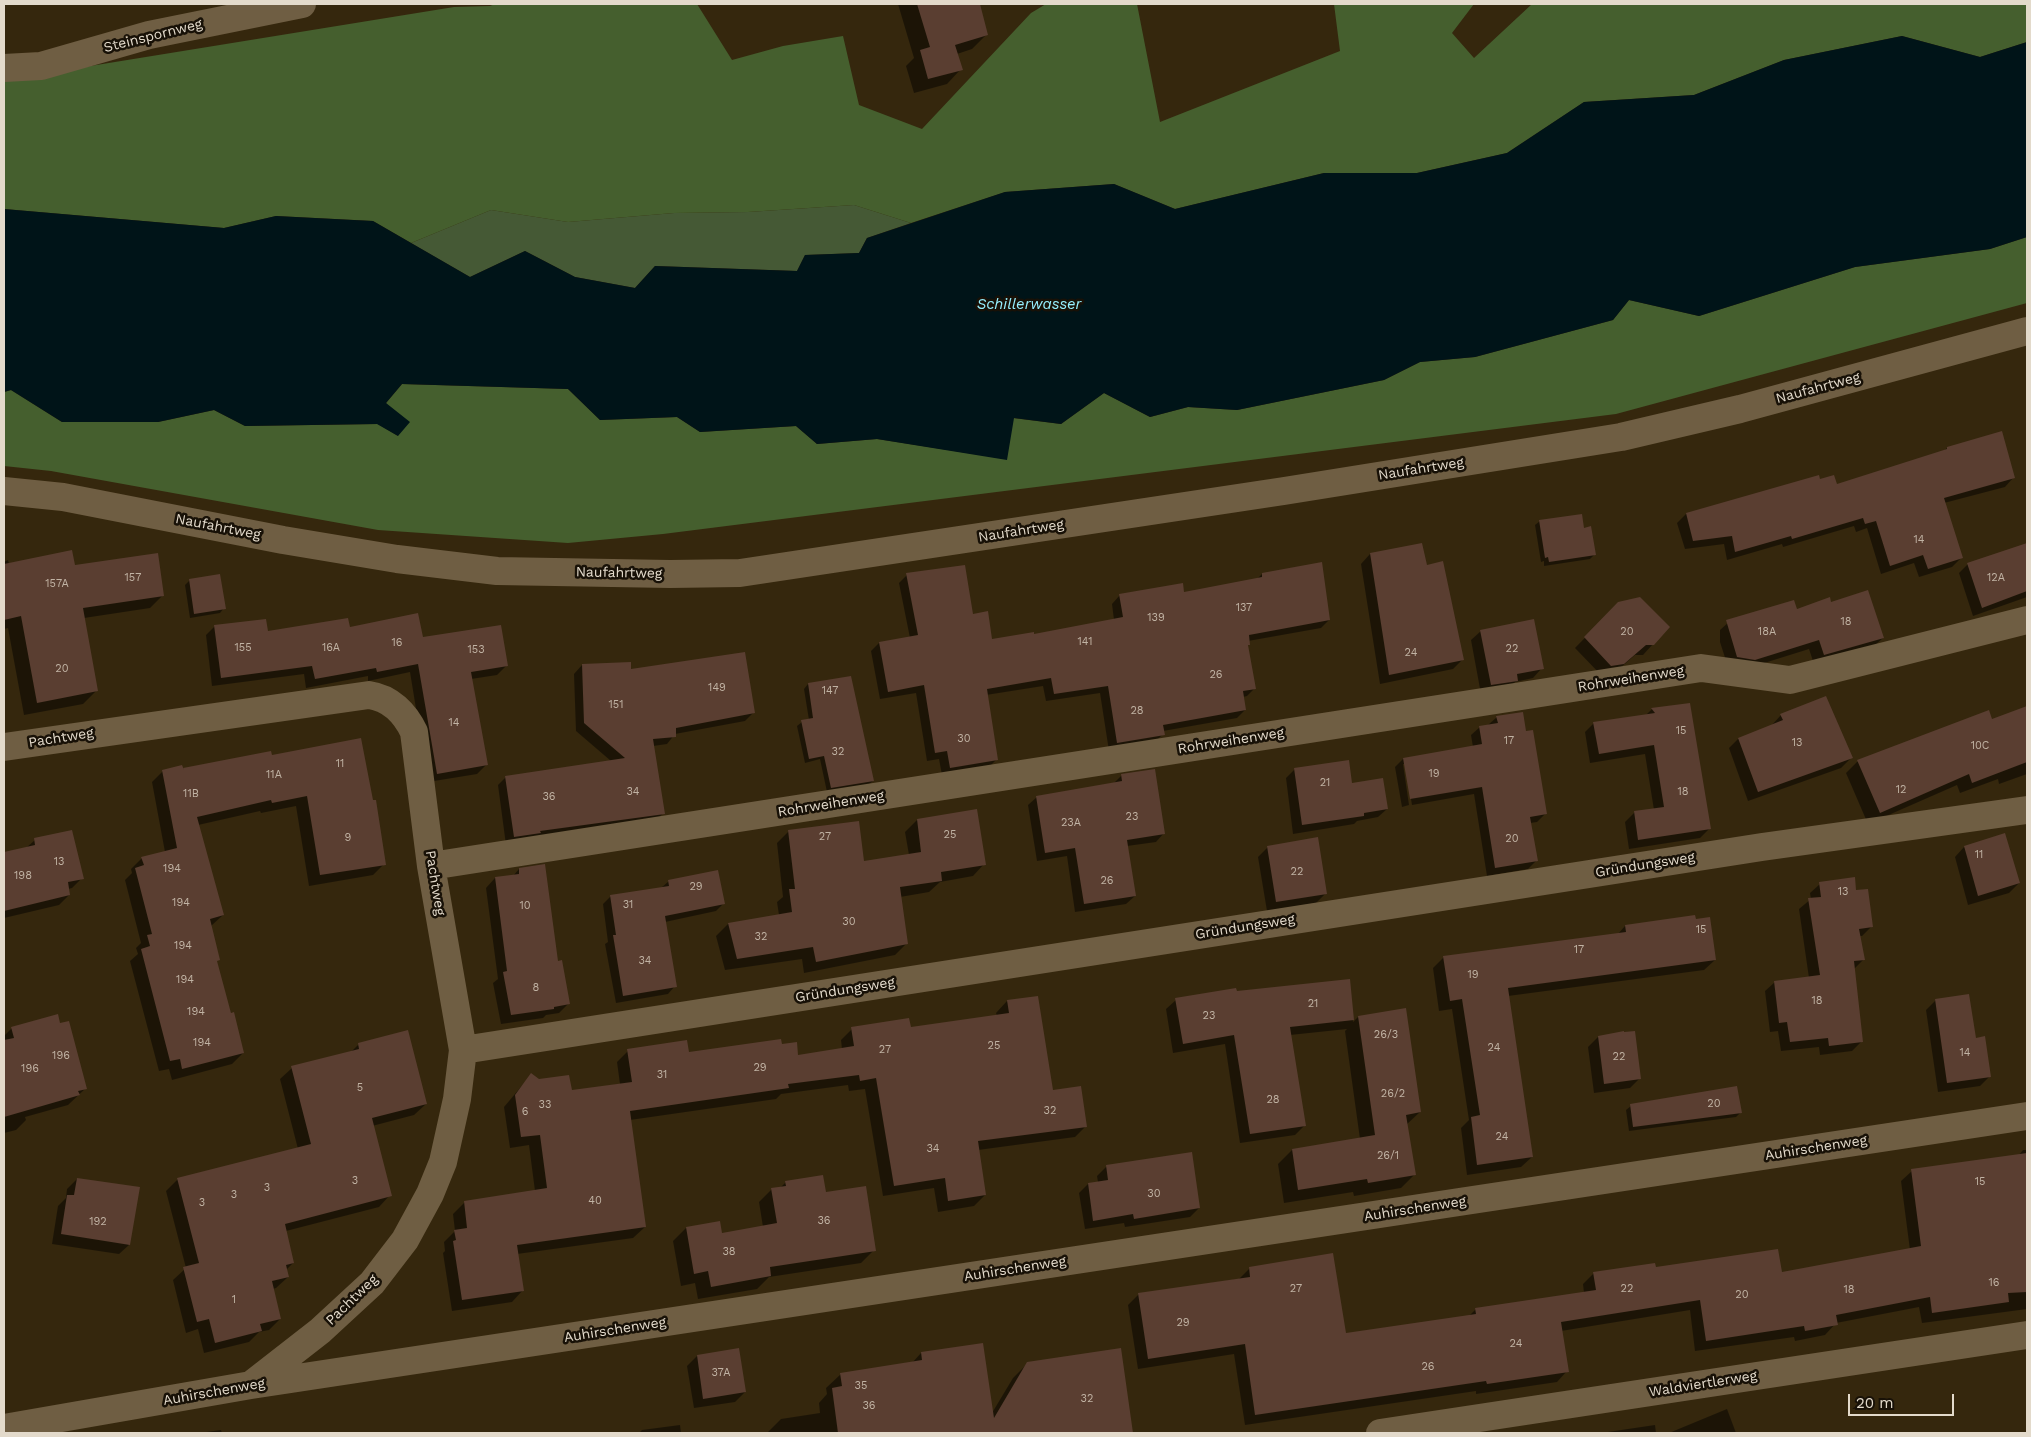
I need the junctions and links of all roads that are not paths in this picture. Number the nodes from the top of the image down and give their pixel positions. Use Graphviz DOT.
graph roads {
  1 [pos="302,4"];
  2 [pos="4,68"];
  3 [pos="2027,331"];
  4 [pos="4,491"];
  5 [pos="2027,620"];
  6 [pos="4,747"];
  7 [pos="2027,810"];
  8 [pos="431,866"];
  9 [pos="463,1050"];
  10 [pos="2027,1116"];
  11 [pos="2027,1335"];
  12 [pos="251,1385"];
  13 [pos="4,1428"];
  14 [pos="1380,1433"];
  1 -- 2 [label="street, Steinspornweg"];
  3 -- 4 [label="street, Naufahrtweg"];
  5 -- 8 [label="street, Rohrweihenweg"];
  6 -- 8 [label="street, Pachtweg"];
  7 -- 9 [label="street, Gründungsweg"];
  8 -- 9 [label="street, Pachtweg"];
  9 -- 12 [label="street, Pachtweg"];
  10 -- 12 [label="street, Auhirschenweg"];
  11 -- 14 [label="street, Waldviertlerweg"];
  12 -- 13 [label="street, Auhirschenweg"];
}
